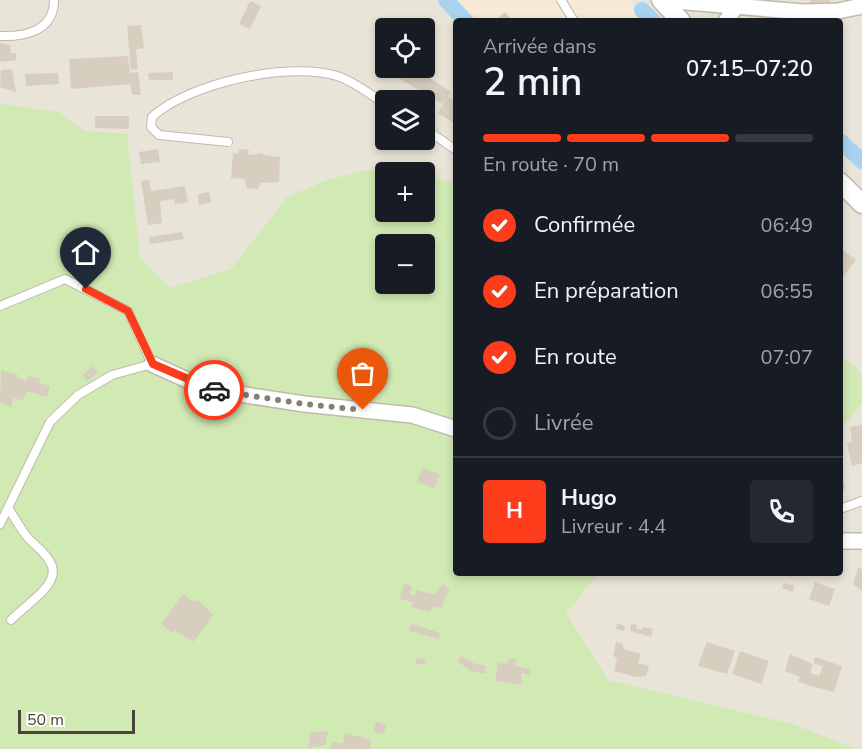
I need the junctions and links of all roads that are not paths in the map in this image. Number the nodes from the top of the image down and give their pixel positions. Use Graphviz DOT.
graph roads {
  1 [pos="54,0"];
  2 [pos="561,0"];
  3 [pos="662,0"];
  4 [pos="737,5"];
  5 [pos="862,6"];
  6 [pos="572,18"];
  7 [pos="676,18"];
  8 [pos="728,18"];
  9 [pos="0,36"];
  10 [pos="375,97"];
  11 [pos="435,136"];
  12 [pos="228,142"];
  13 [pos="453,148"];
  14 [pos="843,185"];
  15 [pos="862,204"];
  16 [pos="0,306"];
  17 [pos="153,364"];
  18 [pos="453,428"];
  19 [pos="862,501"];
  20 [pos="8,508"];
  21 [pos="843,508"];
  22 [pos="0,524"];
  23 [pos="843,541"];
  24 [pos="862,541"];
  25 [pos="11,620"];
  1 -- 9 [label="lane"];
  2 -- 6 [label="lane"];
  3 -- 4 [label="street"];
  3 -- 7 [label="street"];
  4 -- 5 [label="street"];
  4 -- 8 [label="street"];
  10 -- 12 [label="lane"];
  11 -- 13 [label="lane"];
  14 -- 15 [label="street"];
  16 -- 17 [label="lane"];
  17 -- 18 [label="street"];
  17 -- 20 [label="lane"];
  19 -- 21 [label="lane"];
  20 -- 22 [label="lane"];
  20 -- 25 [label="lane"];
  23 -- 24 [label="street"];
}
